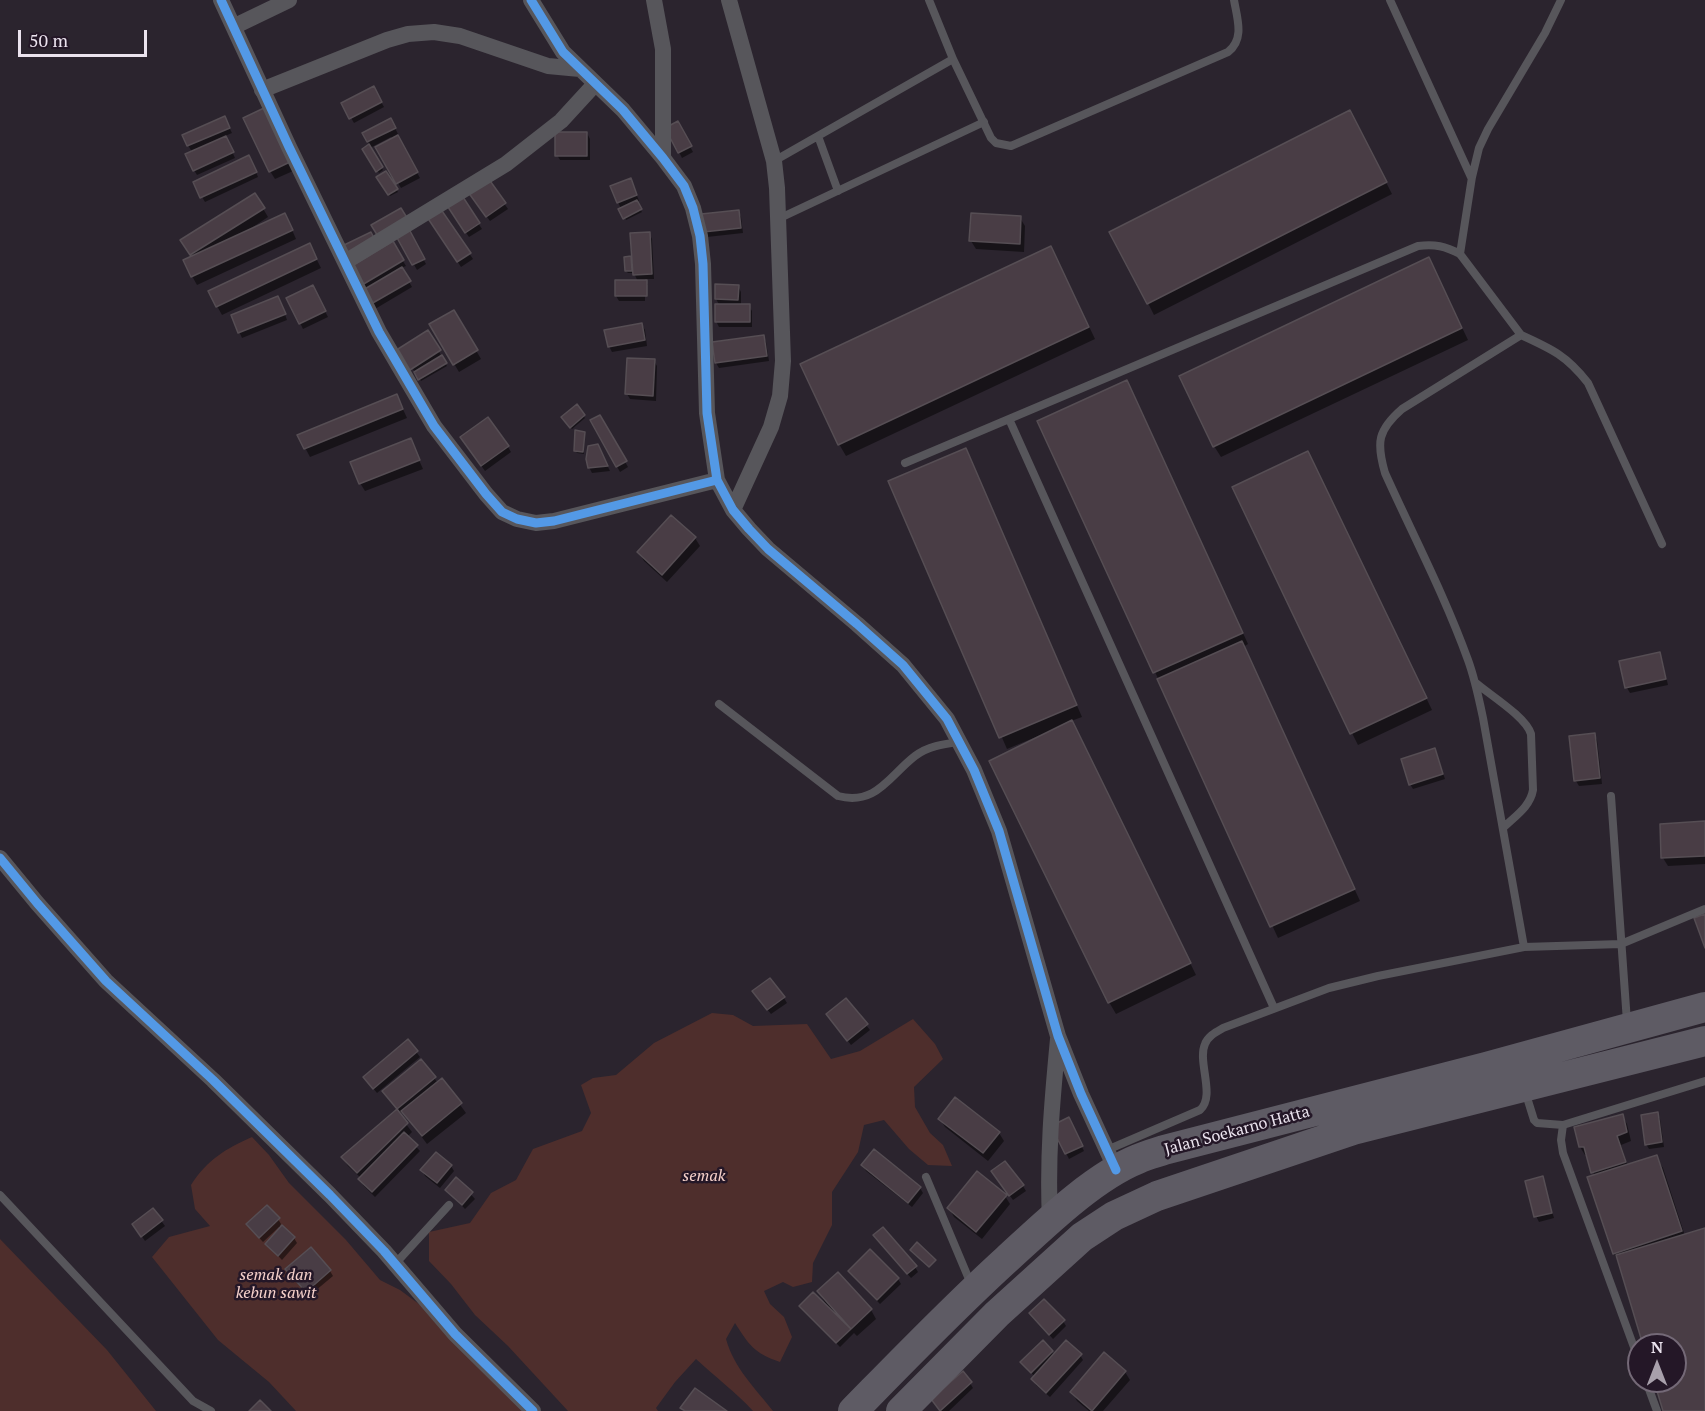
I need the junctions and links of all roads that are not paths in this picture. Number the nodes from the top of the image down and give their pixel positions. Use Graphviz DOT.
graph roads {
  1 [pos="221,0"];
  2 [pos="289,0"];
  3 [pos="531,0"];
  4 [pos="654,0"];
  5 [pos="729,0"];
  6 [pos="929,0"];
  7 [pos="1234,0"];
  8 [pos="1390,0"];
  9 [pos="1561,0"];
  10 [pos="235,26"];
  11 [pos="953,59"];
  12 [pos="580,69"];
  13 [pos="595,84"];
  14 [pos="262,90"];
  15 [pos="984,122"];
  16 [pos="818,136"];
  17 [pos="663,158"];
  18 [pos="774,161"];
  19 [pos="1472,177"];
  20 [pos="838,191"];
  21 [pos="778,219"];
  22 [pos="1460,254"];
  23 [pos="345,262"];
  24 [pos="1521,335"];
  25 [pos="1009,418"];
  26 [pos="905,463"];
  27 [pos="717,480"];
  28 [pos="733,510"];
  29 [pos="1662,544"];
  30 [pos="1475,683"];
  31 [pos="719,704"];
  32 [pos="959,742"];
  33 [pos="1611,796"];
  34 [pos="1503,828"];
  35 [pos="0,858"];
  36 [pos="1705,909"];
  37 [pos="1621,944"];
  38 [pos="1524,947"];
  39 [pos="1705,1007"];
  40 [pos="1274,1008"];
  41 [pos="1628,1028"];
  42 [pos="1058,1035"];
  43 [pos="1705,1041"];
  44 [pos="1705,1081"];
  45 [pos="1524,1088"];
  46 [pos="1563,1125"];
  47 [pos="1112,1160"];
  48 [pos="926,1177"];
  49 [pos="0,1195"];
  50 [pos="449,1205"];
  51 [pos="1050,1221"];
  52 [pos="396,1264"];
  53 [pos="974,1289"];
  54 [pos="1629,1333"];
  55 [pos="1651,1393"];
  56 [pos="211,1411"];
  57 [pos="533,1411"];
  58 [pos="853,1411"];
  59 [pos="901,1411"];
  60 [pos="1658,1411"];
  1 -- 10 [label="street"];
  2 -- 10 [label="street"];
  3 -- 12 [label="street"];
  4 -- 17 [label="street"];
  5 -- 18 [label="street"];
  6 -- 11 [label="lane"];
  7 -- 15 [label="lane"];
  8 -- 19 [label="lane"];
  9 -- 19 [label="lane"];
  10 -- 14 [label="street"];
  11 -- 15 [label="lane"];
  11 -- 16 [label="lane"];
  12 -- 13 [label="street"];
  12 -- 14 [label="street"];
  13 -- 17 [label="street"];
  13 -- 23 [label="street"];
  14 -- 23 [label="street"];
  15 -- 20 [label="lane"];
  16 -- 18 [label="lane"];
  16 -- 20 [label="lane"];
  17 -- 27 [label="street"];
  18 -- 21 [label="street"];
  19 -- 22 [label="lane"];
  20 -- 21 [label="lane"];
  21 -- 28 [label="street"];
  22 -- 24 [label="lane"];
  22 -- 25 [label="lane"];
  23 -- 27 [label="street"];
  24 -- 29 [label="lane"];
  24 -- 30 [label="lane"];
  25 -- 26 [label="lane"];
  25 -- 40 [label="lane"];
  27 -- 28 [label="street"];
  28 -- 32 [label="street"];
  30 -- 34 [label="lane"];
  30 -- 34 [label="lane"];
  31 -- 32 [label="lane"];
  32 -- 42 [label="street"];
  33 -- 37 [label="lane"];
  34 -- 38 [label="lane"];
  35 -- 52 [label="street"];
  36 -- 37 [label="lane"];
  37 -- 38 [label="lane"];
  37 -- 41 [label="lane"];
  38 -- 40 [label="lane"];
  39 -- 41 [label="highway, Jalan Soekarno Hatta"];
  40 -- 47 [label="lane"];
  41 -- 47 [label="highway, Jalan Soekarno Hatta"];
  42 -- 47 [label="street"];
  42 -- 51 [label="street"];
  43 -- 45 [label="highway, Jalan Soekarno Hatta"];
  44 -- 46 [label="lane"];
  45 -- 46 [label="lane"];
  45 -- 59 [label="highway, Jalan Soekarno Hatta"];
  46 -- 54 [label="lane"];
  47 -- 51 [label="highway, Jalan Soekarno Hatta"];
  48 -- 53 [label="lane"];
  49 -- 56 [label="lane"];
  50 -- 52 [label="lane"];
  51 -- 53 [label="highway, Jalan Soekarno Hatta"];
  52 -- 57 [label="street"];
  53 -- 58 [label="highway, Jalan Soekarno Hatta"];
  55 -- 60 [label="lane"];
}
